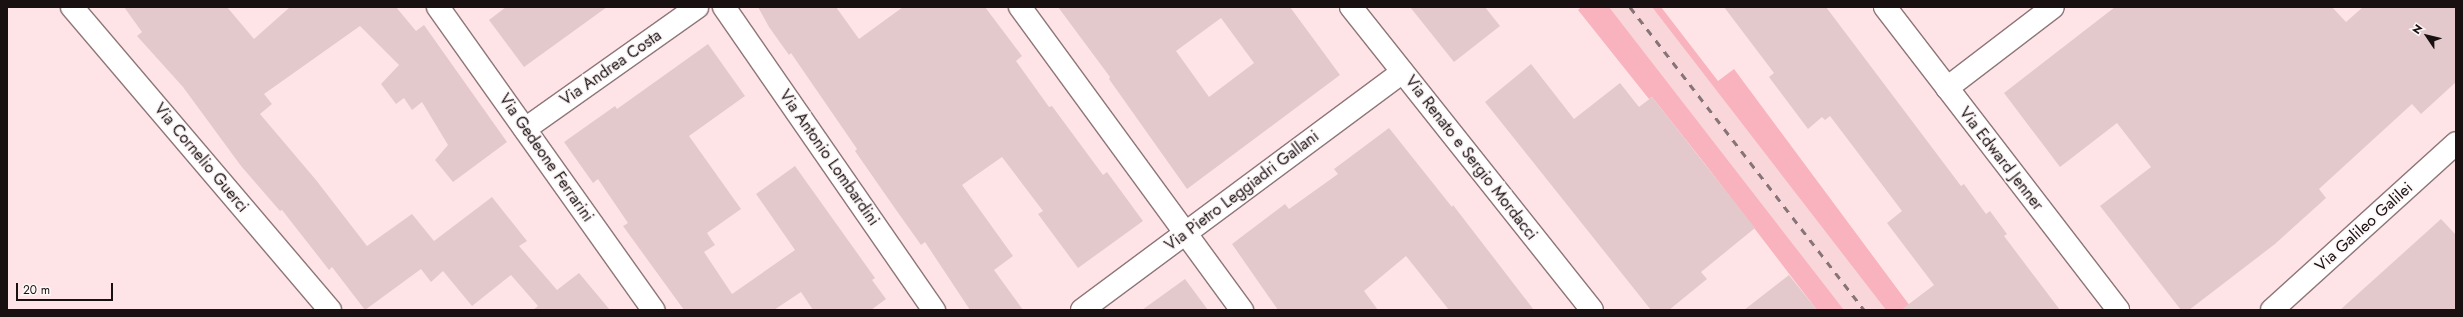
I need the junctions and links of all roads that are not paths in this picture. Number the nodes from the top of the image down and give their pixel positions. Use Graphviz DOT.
graph roads {
  1 [pos="72,7"];
  2 [pos="438,7"];
  3 [pos="697,7"];
  4 [pos="724,7"];
  5 [pos="1020,7"];
  6 [pos="1351,7"];
  7 [pos="1885,7"];
  8 [pos="2053,7"];
  9 [pos="1402,72"];
  10 [pos="1947,88"];
  11 [pos="525,129"];
  12 [pos="2456,143"];
  13 [pos="1186,233"];
  14 [pos="330,310"];
  15 [pos="653,310"];
  16 [pos="934,310"];
  17 [pos="1082,310"];
  18 [pos="1242,310"];
  19 [pos="1592,310"];
  20 [pos="2118,310"];
  21 [pos="2272,310"];
  1 -- 14 [label="street, Via Cornelio Guerci"];
  2 -- 11 [label="street, Via Gedeone Ferrarini"];
  3 -- 11 [label="street, Via Andrea Costa"];
  4 -- 16 [label="street, Via Antonio Lombardini"];
  5 -- 13 [label="street"];
  6 -- 9 [label="street, Via Renato e Sergio Mordacci"];
  7 -- 10 [label="street, Via Edward Jenner"];
  8 -- 10 [label="street"];
  9 -- 13 [label="street, Via Pietro Leggiadri Gallani"];
  9 -- 19 [label="street, Via Renato e Sergio Mordacci"];
  10 -- 20 [label="street, Via Edward Jenner"];
  11 -- 15 [label="street, Via Gedeone Ferrarini"];
  12 -- 21 [label="street, Via Galileo Galilei"];
  13 -- 17 [label="street, Via Pietro Leggiadri Gallani"];
  13 -- 18 [label="street"];
}
